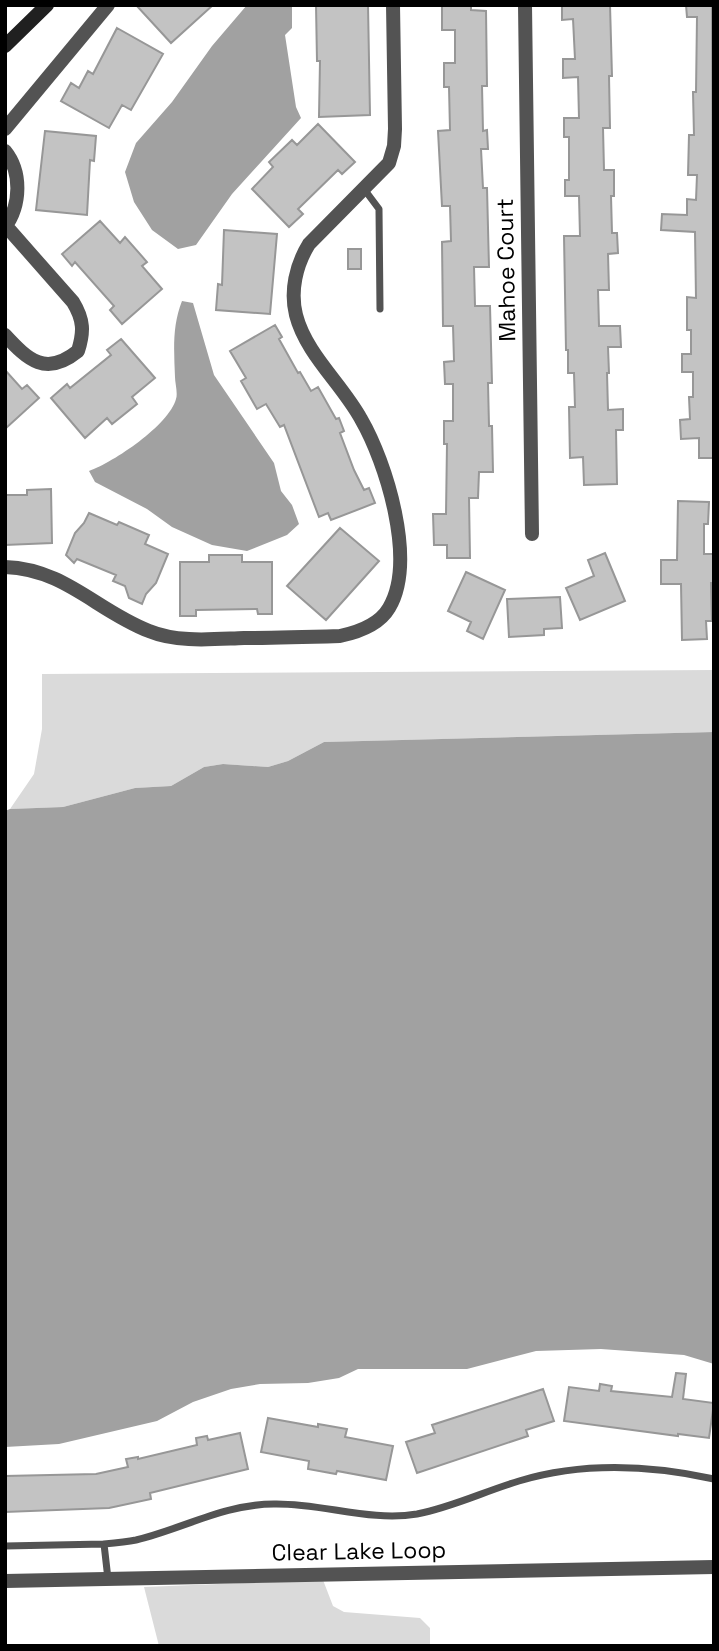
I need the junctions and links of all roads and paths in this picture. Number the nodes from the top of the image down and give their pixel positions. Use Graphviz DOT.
graph roads {
  1 [pos="47,5"];
  2 [pos="108,5"];
  3 [pos="393,5"];
  4 [pos="525,5"];
  5 [pos="5,46"];
  6 [pos="5,129"];
  7 [pos="5,151"];
  8 [pos="364,189"];
  9 [pos="6,227"];
  10 [pos="380,309"];
  11 [pos="5,335"];
  12 [pos="532,534"];
  13 [pos="5,567"];
  14 [pos="714,1479"];
  15 [pos="104,1544"];
  16 [pos="5,1546"];
  17 [pos="714,1567"];
  18 [pos="108,1579"];
  19 [pos="5,1581"];
  1 -- 5 [label="main road"];
  2 -- 6 [label="street"];
  3 -- 8 [label="street"];
  4 -- 12 [label="street, Mahoe Court"];
  7 -- 9 [label="street"];
  8 -- 10 [label="lane"];
  8 -- 13 [label="street"];
  9 -- 11 [label="street"];
  14 -- 15 [label="lane"];
  15 -- 16 [label="lane"];
  15 -- 18 [label="lane"];
  17 -- 18 [label="street, Clear Lake Loop"];
  18 -- 19 [label="street, Clear Lake Loop"];
}
